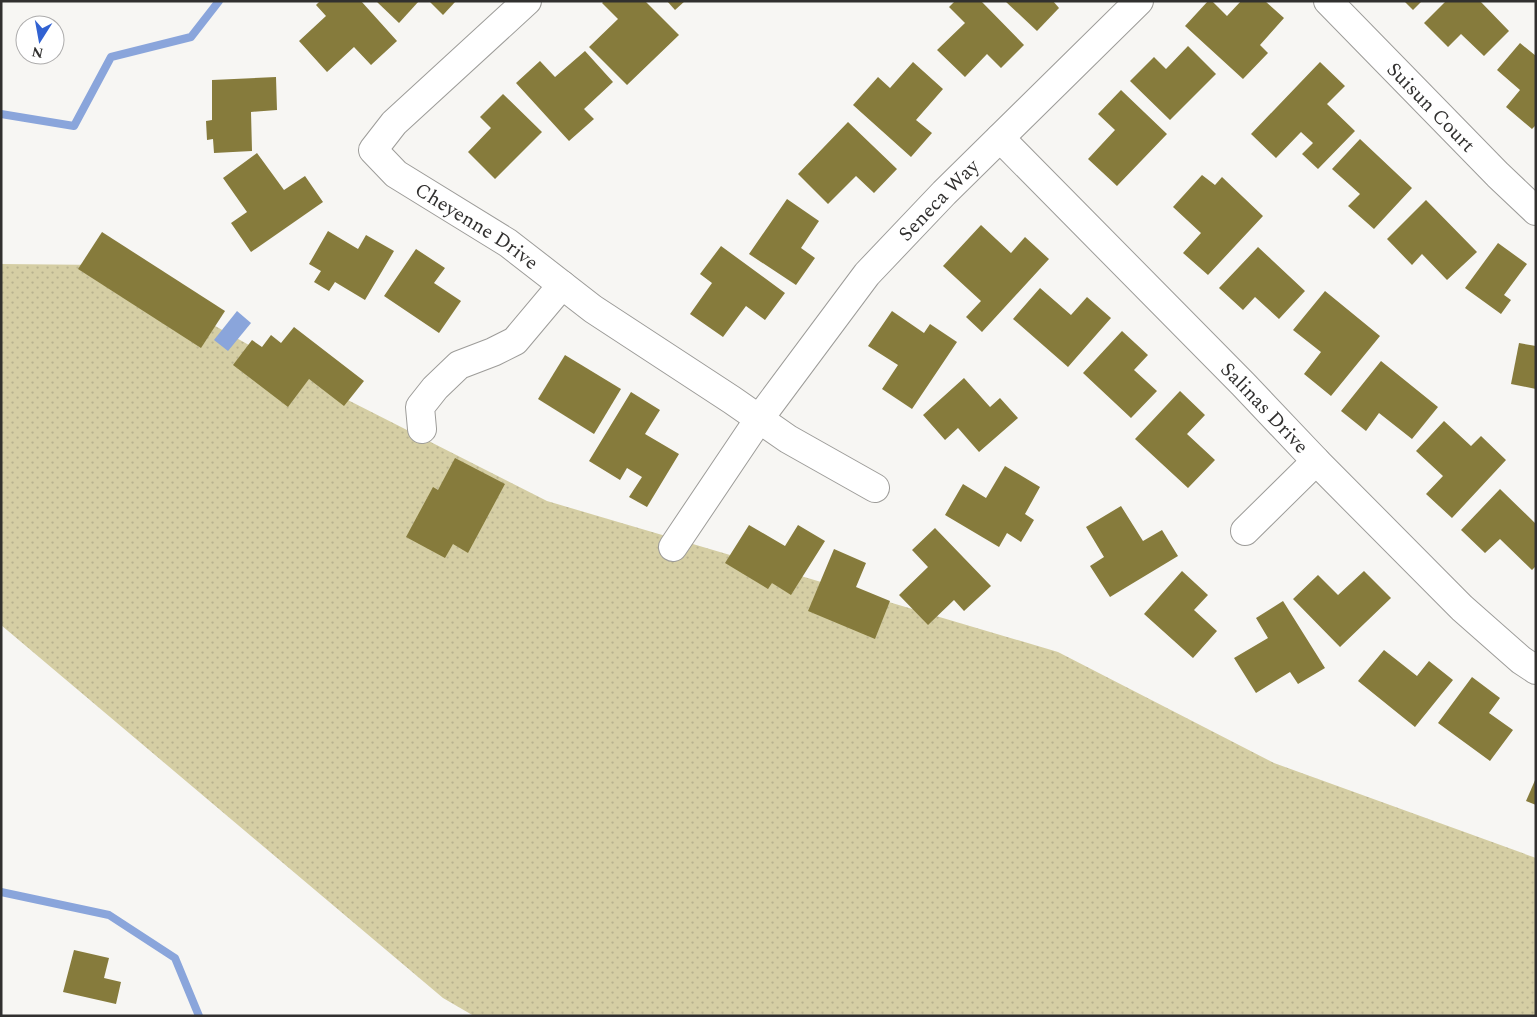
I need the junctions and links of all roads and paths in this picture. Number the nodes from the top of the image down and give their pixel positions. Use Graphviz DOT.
graph roads {
  1 [pos="527,1"];
  2 [pos="1139,1"];
  3 [pos="1328,1"];
  4 [pos="1000,138"];
  5 [pos="1536,211"];
  6 [pos="562,285"];
  7 [pos="759,419"];
  8 [pos="422,429"];
  9 [pos="1316,460"];
  10 [pos="874,488"];
  11 [pos="1245,531"];
  12 [pos="673,547"];
  13 [pos="1536,670"];
  1 -- 6 [label="street, Cheyenne Drive"];
  2 -- 4 [label="street, Seneca Way"];
  3 -- 5 [label="street, Suisun Court"];
  4 -- 7 [label="street, Seneca Way"];
  4 -- 9 [label="street, Salinas Drive"];
  6 -- 7 [label="street, Cheyenne Drive"];
  6 -- 8 [label="street"];
  7 -- 10 [label="street, Cheyenne Drive"];
  7 -- 12 [label="street, Seneca Way"];
  9 -- 11 [label="street"];
  9 -- 13 [label="street, Salinas Drive"];
}
